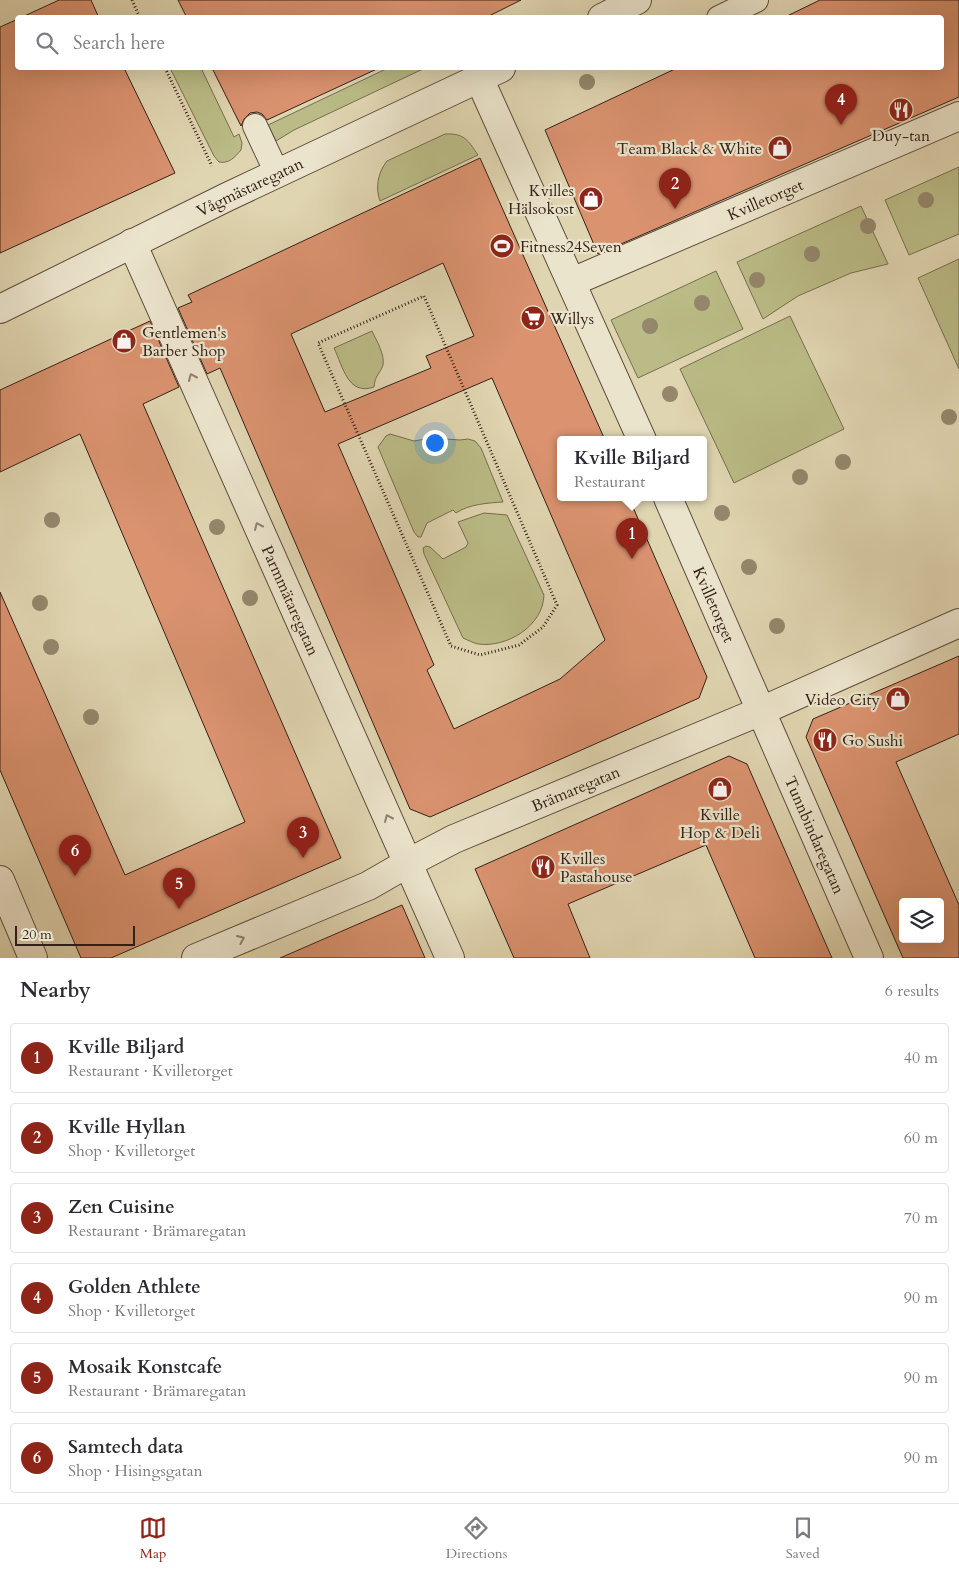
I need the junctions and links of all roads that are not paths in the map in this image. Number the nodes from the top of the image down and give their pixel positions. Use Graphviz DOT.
graph roads {
  1 [pos="637,0"];
  2 [pos="756,0"];
  3 [pos="608,15"];
  4 [pos="725,15"];
  5 [pos="490,73"];
  6 [pos="959,116"];
  7 [pos="255,126"];
  8 [pos="276,174"];
  9 [pos="132,243"];
  10 [pos="572,282"];
  11 [pos="0,309"];
  12 [pos="640,436"];
  13 [pos="669,501"];
  14 [pos="959,623"];
  15 [pos="761,711"];
  16 [pos="408,863"];
  17 [pos="0,880"];
  18 [pos="33,958"];
  19 [pos="196,958"];
  20 [pos="450,958"];
  21 [pos="869,958"];
  1 -- 3 [label="street"];
  2 -- 4 [label="lane"];
  5 -- 8 [label="street, Vågmästaregatan"];
  5 -- 10 [label="street"];
  6 -- 10 [label="street, Kvilletorget"];
  7 -- 8 [label="lane"];
  8 -- 9 [label="street, Vågmästaregatan"];
  9 -- 11 [label="street, Vågmästaregatan"];
  16 -- 9 [label="street, Parmmätaregatan, one-way"];
  10 -- 12 [label="street"];
  13 -- 15 [label="street, Kvilletorget"];
  14 -- 15 [label="street, Brämaregatan"];
  15 -- 16 [label="street, Brämaregatan"];
  15 -- 21 [label="street, Tunnbindaregatan"];
  19 -- 16 [label="street, Brämaregatan, one-way"];
  16 -- 20 [label="street, Parmmätaregatan"];
  17 -- 18 [label="street"];
}
